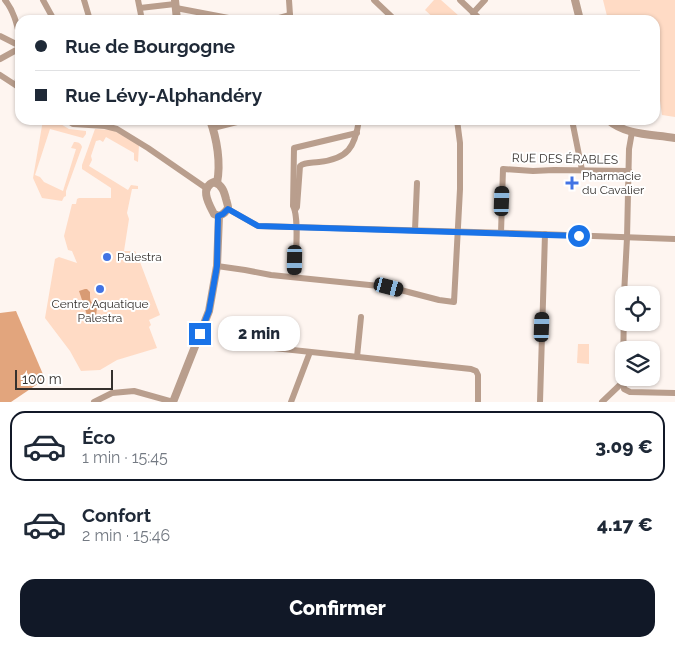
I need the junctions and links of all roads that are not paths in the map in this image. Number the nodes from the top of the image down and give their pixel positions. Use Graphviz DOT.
graph roads {
  1 [pos="6,0"];
  2 [pos="43,0"];
  3 [pos="84,0"];
  4 [pos="138,0"];
  5 [pos="289,0"];
  6 [pos="374,0"];
  7 [pos="460,0"];
  8 [pos="485,0"];
  9 [pos="575,0"];
  10 [pos="175,4"];
  11 [pos="140,8"];
  12 [pos="473,13"];
  13 [pos="51,15"];
  14 [pos="88,15"];
  15 [pos="141,15"];
  16 [pos="219,15"];
  17 [pos="291,15"];
  18 [pos="390,15"];
  19 [pos="475,15"];
  20 [pos="579,15"];
  21 [pos="15,19"];
  22 [pos="0,36"];
  23 [pos="15,44"];
  24 [pos="15,50"];
  25 [pos="0,60"];
  26 [pos="0,75"];
  27 [pos="15,84"];
  28 [pos="89,125"];
  29 [pos="212,125"];
  30 [pos="358,125"];
  31 [pos="458,125"];
  32 [pos="573,125"];
  33 [pos="616,125"];
  34 [pos="632,132"];
  35 [pos="357,134"];
  36 [pos="675,138"];
  37 [pos="582,170"];
  38 [pos="629,171"];
  39 [pos="216,183"];
  40 [pos="417,183"];
  41 [pos="206,188"];
  42 [pos="228,209"];
  43 [pos="295,210"];
  44 [pos="218,216"];
  45 [pos="296,227"];
  46 [pos="415,230"];
  47 [pos="457,231"];
  48 [pos="501,233"];
  49 [pos="545,234"];
  50 [pos="627,238"];
  51 [pos="675,239"];
  52 [pos="217,266"];
  53 [pos="295,277"];
  54 [pos="625,286"];
  55 [pos="361,317"];
  56 [pos="240,337"];
  57 [pos="310,352"];
  58 [pos="357,357"];
  59 [pos="618,386"];
  60 [pos="623,386"];
  61 [pos="675,393"];
  62 [pos="94,402"];
  63 [pos="173,402"];
  64 [pos="291,402"];
  65 [pos="478,402"];
  66 [pos="540,402"];
  67 [pos="602,402"];
  1 -- 21 [label="street"];
  2 -- 13 [label="street"];
  3 -- 14 [label="street"];
  4 -- 11 [label="street"];
  5 -- 17 [label="street"];
  6 -- 18 [label="street"];
  7 -- 12 [label="street"];
  8 -- 12 [label="street"];
  9 -- 20 [label="street"];
  10 -- 11 [label="street"];
  10 -- 16 [label="street"];
  11 -- 15 [label="street"];
  12 -- 19 [label="street"];
  22 -- 23 [label="street"];
  24 -- 25 [label="street"];
  26 -- 27 [label="street"];
  28 -- 41 [label="street"];
  29 -- 39 [label="street"];
  30 -- 35 [label="street"];
  31 -- 47 [label="street"];
  32 -- 37 [label="street"];
  33 -- 34 [label="street"];
  34 -- 36 [label="street"];
  34 -- 38 [label="street"];
  35 -- 43 [label="street"];
  35 -- 43 [label="street"];
  37 -- 38 [label="street, RUE DES ÉRABLES"];
  37 -- 48 [label="street, RUE DES ÉRABLES"];
  38 -- 50 [label="street"];
  39 -- 41 [label="street"];
  39 -- 42 [label="street"];
  40 -- 46 [label="street"];
  41 -- 44 [label="street"];
  42 -- 44 [label="street"];
  42 -- 45 [label="street"];
  43 -- 45 [label="street"];
  44 -- 52 [label="street"];
  45 -- 46 [label="street"];
  45 -- 53 [label="street"];
  46 -- 47 [label="street"];
  47 -- 48 [label="street"];
  47 -- 53 [label="street"];
  48 -- 49 [label="street"];
  49 -- 50 [label="street"];
  49 -- 66 [label="street"];
  50 -- 51 [label="street"];
  50 -- 54 [label="street"];
  52 -- 53 [label="street"];
  52 -- 63 [label="street"];
  55 -- 58 [label="street"];
  56 -- 57 [label="street"];
  57 -- 58 [label="street"];
  57 -- 64 [label="street"];
  58 -- 65 [label="street"];
  59 -- 67 [label="street"];
  60 -- 61 [label="street"];
  62 -- 63 [label="street"];
}
